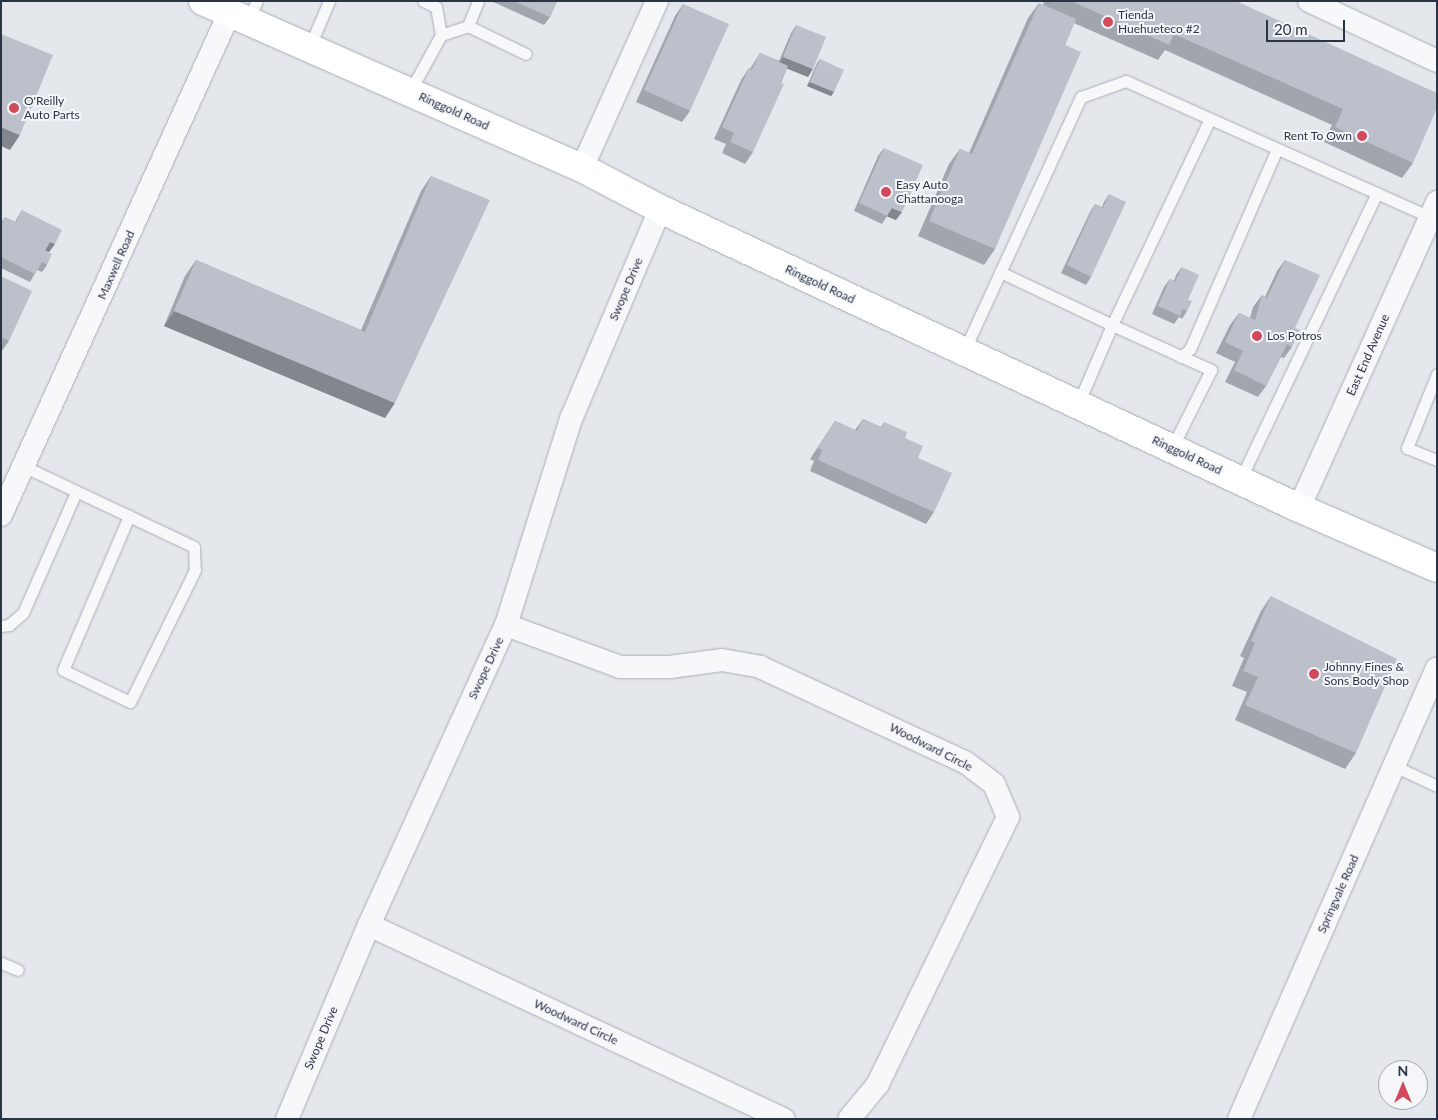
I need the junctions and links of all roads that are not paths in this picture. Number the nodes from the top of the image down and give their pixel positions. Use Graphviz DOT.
graph roads {
  1 [pos="203,1"];
  2 [pos="329,1"];
  3 [pos="423,1"];
  4 [pos="478,1"];
  5 [pos="656,1"];
  6 [pos="1309,1"];
  7 [pos="244,12"];
  8 [pos="468,26"];
  9 [pos="441,35"];
  10 [pos="308,48"];
  11 [pos="526,54"];
  12 [pos="1437,61"];
  13 [pos="410,91"];
  14 [pos="1210,119"];
  15 [pos="1277,149"];
  16 [pos="582,168"];
  17 [pos="1377,193"];
  18 [pos="660,209"];
  19 [pos="1433,209"];
  20 [pos="1000,272"];
  21 [pos="1112,326"];
  22 [pos="964,351"];
  23 [pos="1181,357"];
  24 [pos="1437,374"];
  25 [pos="1078,404"];
  26 [pos="1172,448"];
  27 [pos="1437,460"];
  28 [pos="23,466"];
  29 [pos="1240,480"];
  30 [pos="76,492"];
  31 [pos="1299,508"];
  32 [pos="1,515"];
  33 [pos="129,516"];
  34 [pos="1437,568"];
  35 [pos="506,624"];
  36 [pos="1,626"];
  37 [pos="1435,676"];
  38 [pos="1394,766"];
  39 [pos="1437,786"];
  40 [pos="369,925"];
  41 [pos="1,963"];
  42 [pos="18,970"];
  43 [pos="287,1119"];
  44 [pos="784,1119"];
  45 [pos="849,1119"];
  46 [pos="1239,1119"];
  1 -- 7 [label="main road, Ringgold Road"];
  2 -- 10 [label="lane"];
  3 -- 9 [label="lane"];
  4 -- 8 [label="lane"];
  5 -- 16 [label="street"];
  6 -- 12 [label="street"];
  7 -- 10 [label="main road, Ringgold Road"];
  7 -- 28 [label="street, Maxwell Road"];
  8 -- 9 [label="lane"];
  8 -- 11 [label="lane"];
  9 -- 13 [label="lane"];
  10 -- 13 [label="main road, Ringgold Road"];
  13 -- 16 [label="main road, Ringgold Road"];
  14 -- 15 [label="lane"];
  14 -- 20 [label="lane"];
  14 -- 21 [label="lane"];
  15 -- 17 [label="lane"];
  15 -- 23 [label="lane"];
  16 -- 18 [label="main road, Ringgold Road"];
  17 -- 19 [label="lane"];
  17 -- 29 [label="lane"];
  18 -- 22 [label="main road, Ringgold Road"];
  18 -- 35 [label="street, Swope Drive"];
  19 -- 31 [label="street, East End Avenue"];
  20 -- 21 [label="lane"];
  20 -- 22 [label="lane"];
  21 -- 23 [label="lane"];
  21 -- 25 [label="lane"];
  22 -- 25 [label="main road, Ringgold Road"];
  23 -- 26 [label="lane"];
  24 -- 27 [label="lane"];
  25 -- 26 [label="main road, Ringgold Road"];
  26 -- 29 [label="main road, Ringgold Road"];
  28 -- 30 [label="lane"];
  28 -- 32 [label="street, Maxwell Road"];
  29 -- 31 [label="main road, Ringgold Road"];
  30 -- 33 [label="lane"];
  30 -- 36 [label="lane"];
  31 -- 34 [label="main road, Ringgold Road"];
  33 -- 33 [label="lane"];
  35 -- 40 [label="street, Swope Drive"];
  35 -- 45 [label="street, Woodward Circle"];
  37 -- 38 [label="street, Springvale Road"];
  38 -- 39 [label="lane"];
  38 -- 46 [label="street, Springvale Road"];
  40 -- 43 [label="street, Swope Drive"];
  40 -- 44 [label="street, Woodward Circle"];
  41 -- 42 [label="lane"];
}
